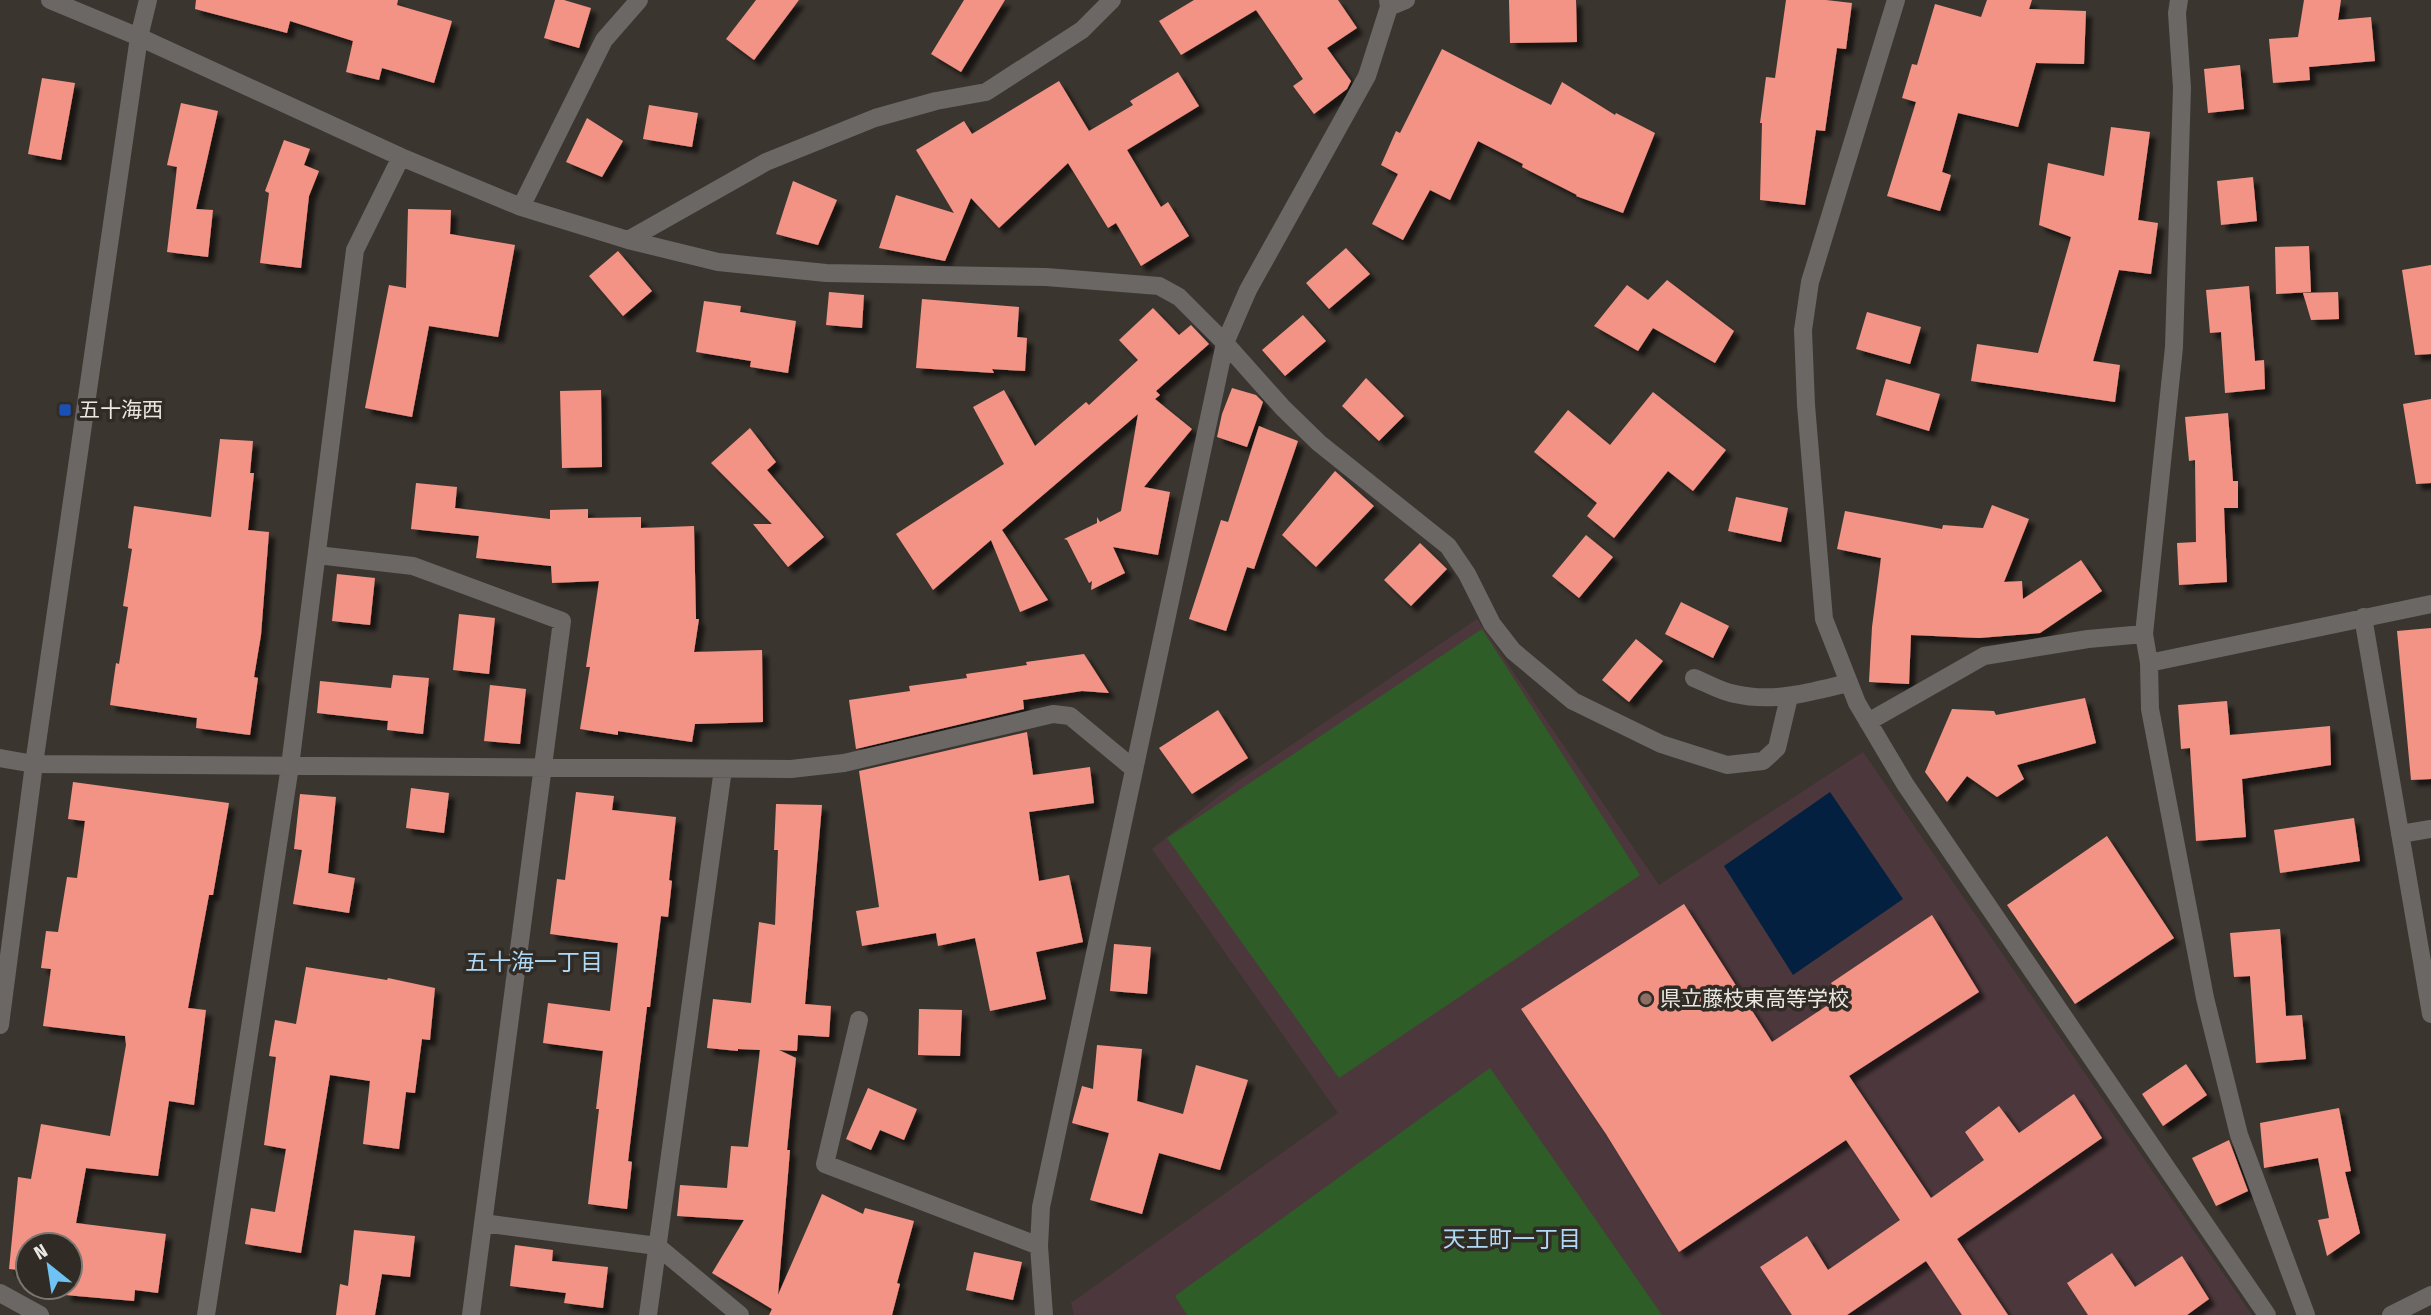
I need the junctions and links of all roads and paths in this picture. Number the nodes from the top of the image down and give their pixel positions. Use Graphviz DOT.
graph roads {
  1 [pos="50,0"];
  2 [pos="148,0"];
  3 [pos="639,0"];
  4 [pos="1112,0"];
  5 [pos="1896,0"];
  6 [pos="2179,0"];
  7 [pos="1394,2"];
  8 [pos="139,37"];
  9 [pos="401,157"];
  10 [pos="521,207"];
  11 [pos="628,240"];
  12 [pos="1225,343"];
  13 [pos="317,555"];
  14 [pos="2431,604"];
  15 [pos="2363,617"];
  16 [pos="2144,634"];
  17 [pos="2149,663"];
  18 [pos="1694,678"];
  19 [pos="1848,683"];
  20 [pos="1789,697"];
  21 [pos="1868,722"];
  22 [pos="0,758"];
  23 [pos="34,764"];
  24 [pos="290,766"];
  25 [pos="545,767"];
  26 [pos="723,769"];
  27 [pos="1134,769"];
  28 [pos="2431,829"];
  29 [pos="2400,834"];
  30 [pos="2431,1014"];
  31 [pos="859,1020"];
  32 [pos="0,1025"];
  33 [pos="484,1223"];
  34 [pos="657,1246"];
  35 [pos="1039,1246"];
  36 [pos="0,1293"];
  37 [pos="2431,1295"];
  38 [pos="40,1315"];
  39 [pos="206,1315"];
  40 [pos="471,1315"];
  41 [pos="648,1315"];
  42 [pos="740,1315"];
  43 [pos="1044,1315"];
  44 [pos="2266,1315"];
  45 [pos="2306,1315"];
  46 [pos="2391,1315"];
  1 -- 8 [label="street"];
  2 -- 8 [label="street"];
  3 -- 10 [label="street"];
  4 -- 11 [label="street"];
  5 -- 19 [label="street"];
  6 -- 16 [label="street"];
  7 -- 12 [label="street"];
  8 -- 9 [label="street"];
  8 -- 23 [label="street"];
  9 -- 10 [label="street"];
  9 -- 13 [label="street"];
  10 -- 11 [label="street"];
  11 -- 12 [label="street"];
  12 -- 20 [label="street"];
  12 -- 27 [label="street"];
  13 -- 24 [label="street"];
  13 -- 25 [label="street"];
  14 -- 15 [label="street"];
  15 -- 17 [label="street"];
  15 -- 29 [label="street"];
  16 -- 17 [label="street"];
  16 -- 21 [label="street"];
  17 -- 45 [label="street"];
  18 -- 20 [label="street"];
  19 -- 20 [label="street"];
  19 -- 21 [label="street"];
  21 -- 44 [label="street"];
  22 -- 23 [label="street"];
  23 -- 24 [label="street"];
  23 -- 32 [label="street"];
  24 -- 25 [label="street"];
  24 -- 39 [label="street"];
  25 -- 26 [label="street"];
  25 -- 33 [label="street"];
  26 -- 27 [label="street"];
  26 -- 34 [label="street"];
  27 -- 35 [label="street"];
  28 -- 29 [label="street"];
  29 -- 30 [label="street"];
  31 -- 35 [label="street"];
  33 -- 34 [label="street"];
  33 -- 40 [label="street"];
  34 -- 41 [label="street"];
  34 -- 42 [label="street"];
  35 -- 43 [label="street"];
  36 -- 38 [label="street"];
  37 -- 46 [label="street"];
}
